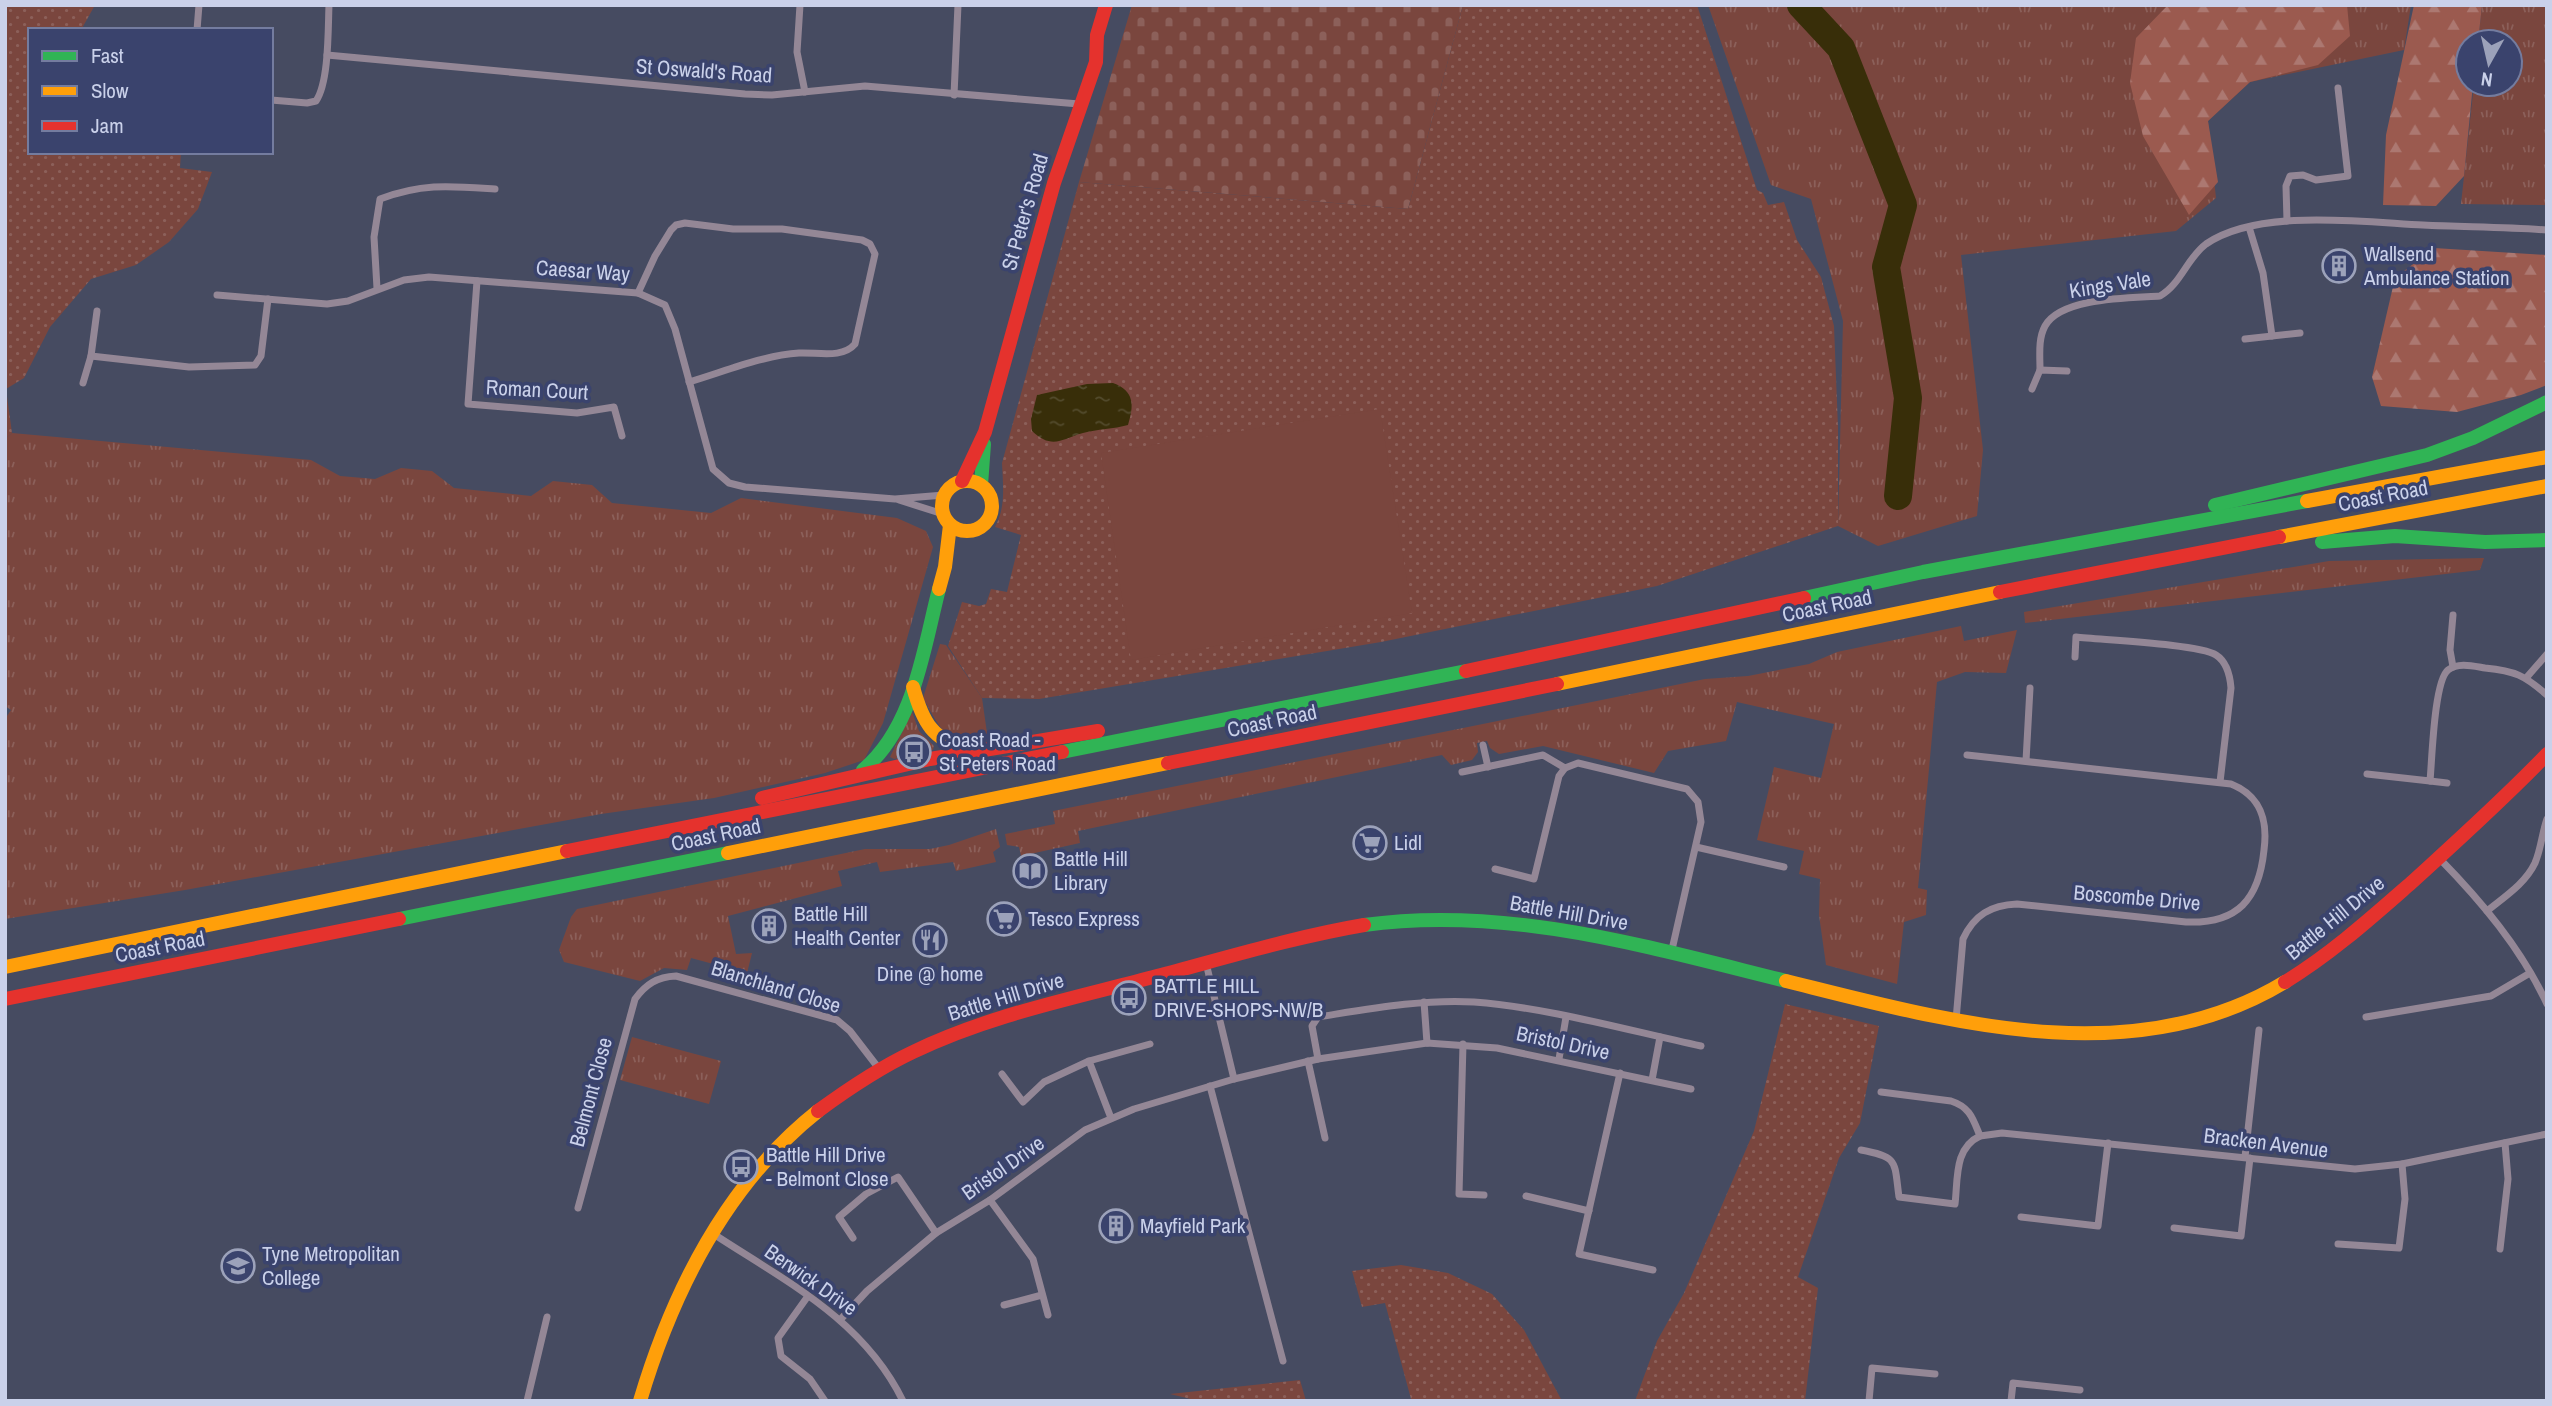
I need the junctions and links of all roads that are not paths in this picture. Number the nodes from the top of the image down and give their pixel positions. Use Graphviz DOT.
graph roads {
  1 [pos="199,5"];
  2 [pos="329,5"];
  3 [pos="800,5"];
  4 [pos="958,5"];
  5 [pos="1106,5"];
  6 [pos="197,28"];
  7 [pos="327,55"];
  8 [pos="2338,88"];
  9 [pos="806,92"];
  10 [pos="954,95"];
  11 [pos="273,100"];
  12 [pos="1079,104"];
  13 [pos="495,190"];
  14 [pos="2287,221"];
  15 [pos="2249,227"];
  16 [pos="2547,230"];
  17 [pos="477,281"];
  18 [pos="377,288"];
  19 [pos="638,293"];
  20 [pos="216,295"];
  21 [pos="268,299"];
  22 [pos="97,311"];
  23 [pos="2300,333"];
  24 [pos="2272,336"];
  25 [pos="2245,340"];
  26 [pos="91,356"];
  27 [pos="2040,370"];
  28 [pos="2067,371"];
  29 [pos="689,382"];
  30 [pos="83,383"];
  31 [pos="2032,389"];
  32 [pos="2547,402"];
  33 [pos="985,432"];
  34 [pos="622,436"];
  35 [pos="2547,457"];
  36 [pos="962,481"];
  37 [pos="981,485"];
  38 [pos="2547,486"];
  39 [pos="944,495"];
  40 [pos="895,499"];
  41 [pos="947,520"];
  42 [pos="966,531"];
  43 [pos="2547,540"];
  44 [pos="945,567"];
  45 [pos="1923,572"];
  46 [pos="2081,575"];
  47 [pos="2453,615"];
  48 [pos="2547,654"];
  49 [pos="2074,657"];
  50 [pos="2453,667"];
  51 [pos="2527,677"];
  52 [pos="1428,679"];
  53 [pos="913,687"];
  54 [pos="2030,688"];
  55 [pos="2547,695"];
  56 [pos="1483,745"];
  57 [pos="969,751"];
  58 [pos="2547,754"];
  59 [pos="1967,755"];
  60 [pos="2026,761"];
  61 [pos="1488,767"];
  62 [pos="1565,768"];
  63 [pos="1462,772"];
  64 [pos="2367,774"];
  65 [pos="855,775"];
  66 [pos="2430,781"];
  67 [pos="2220,782"];
  68 [pos="2447,783"];
  69 [pos="2547,819"];
  70 [pos="1696,847"];
  71 [pos="2439,858"];
  72 [pos="1784,867"];
  73 [pos="1495,870"];
  74 [pos="374,890"];
  75 [pos="2487,911"];
  76 [pos="185,930"];
  77 [pos="1671,954"];
  78 [pos="5,955"];
  79 [pos="207,959"];
  80 [pos="1206,963"];
  81 [pos="5,967"];
  82 [pos="2530,972"];
  83 [pos="644,987"];
  84 [pos="5,999"];
  85 [pos="1424,1003"];
  86 [pos="2547,1004"];
  87 [pos="5,1014"];
  88 [pos="1566,1017"];
  89 [pos="2366,1017"];
  90 [pos="1956,1020"];
  91 [pos="2259,1030"];
  92 [pos="1660,1037"];
  93 [pos="1427,1043"];
  94 [pos="1150,1044"];
  95 [pos="1463,1044"];
  96 [pos="1701,1046"];
  97 [pos="1318,1059"];
  98 [pos="1559,1059"];
  99 [pos="1089,1061"];
  100 [pos="1308,1061"];
  101 [pos="881,1071"];
  102 [pos="1620,1073"];
  103 [pos="1002,1074"];
  104 [pos="1234,1079"];
  105 [pos="1652,1080"];
  106 [pos="1210,1086"];
  107 [pos="1691,1089"];
  108 [pos="1881,1092"];
  109 [pos="1111,1118"];
  110 [pos="2547,1134"];
  111 [pos="1980,1136"];
  112 [pos="1325,1138"];
  113 [pos="2108,1143"];
  114 [pos="2505,1143"];
  115 [pos="1861,1150"];
  116 [pos="2247,1158"];
  117 [pos="2402,1164"];
  118 [pos="1484,1195"];
  119 [pos="1525,1196"];
  120 [pos="990,1200"];
  121 [pos="578,1208"];
  122 [pos="1589,1211"];
  123 [pos="2021,1217"];
  124 [pos="2174,1228"];
  125 [pos="711,1232"];
  126 [pos="936,1233"];
  127 [pos="853,1238"];
  128 [pos="2338,1244"];
  129 [pos="2500,1249"];
  130 [pos="1653,1270"];
  131 [pos="1042,1294"];
  132 [pos="808,1296"];
  133 [pos="1004,1305"];
  134 [pos="1048,1315"];
  135 [pos="547,1317"];
  136 [pos="841,1320"];
  137 [pos="1283,1361"];
  138 [pos="1935,1374"];
  139 [pos="2080,1390"];
  140 [pos="527,1401"];
  141 [pos="640,1401"];
  142 [pos="825,1401"];
  143 [pos="903,1401"];
  144 [pos="1869,1401"];
  145 [pos="2011,1401"];
  1 -- 6 [label="street"];
  2 -- 7 [label="street"];
  3 -- 9 [label="street"];
  4 -- 10 [label="street"];
  5 -- 12 [label="main road, St Peter's Road"];
  7 -- 9 [label="street, St Oswald's Road"];
  7 -- 11 [label="street"];
  8 -- 14 [label="street"];
  9 -- 10 [label="street, St Oswald's Road"];
  10 -- 12 [label="street, St Oswald's Road"];
  12 -- 33 [label="main road, St Peter's Road"];
  13 -- 18 [label="street"];
  14 -- 15 [label="street, Kings Vale"];
  14 -- 16 [label="street, Kings Vale"];
  15 -- 24 [label="street"];
  15 -- 27 [label="street, Kings Vale"];
  17 -- 18 [label="street, Caesar Way"];
  17 -- 19 [label="street, Caesar Way"];
  17 -- 34 [label="street, Roman Court"];
  18 -- 21 [label="street, Caesar Way"];
  19 -- 29 [label="street, Caesar Way"];
  19 -- 29 [label="street"];
  20 -- 21 [label="street, Caesar Way"];
  21 -- 26 [label="street"];
  22 -- 26 [label="street"];
  23 -- 24 [label="street"];
  24 -- 25 [label="street"];
  26 -- 30 [label="street"];
  27 -- 28 [label="street"];
  27 -- 31 [label="street, Kings Vale"];
  29 -- 40 [label="street, Caesar Way"];
  32 -- 45 [label="main road"];
  33 -- 36 [label="main road, St Peter's Road"];
  33 -- 37 [label="main road, St Peter's Road"];
  35 -- 45 [label="main road, Coast Road"];
  36 -- 37 [label="main road"];
  36 -- 39 [label="main road, St Peter's Road"];
  37 -- 42 [label="main road, St Peter's Road"];
  38 -- 46 [label="main road, Coast Road"];
  39 -- 40 [label="street, Caesar Way"];
  39 -- 41 [label="main road, St Peter's Road"];
  40 -- 41 [label="street, Caesar Way"];
  41 -- 42 [label="main road"];
  41 -- 44 [label="main road, St Peter's Road"];
  42 -- 44 [label="main road, St Peter's Road"];
  43 -- 46 [label="main road"];
  44 -- 53 [label="main road, St Peter's Road"];
  45 -- 52 [label="main road, Coast Road"];
  46 -- 79 [label="main road, Coast Road"];
  47 -- 50 [label="street"];
  48 -- 51 [label="street"];
  49 -- 67 [label="street"];
  50 -- 51 [label="street"];
  50 -- 66 [label="street"];
  51 -- 55 [label="street"];
  52 -- 57 [label="main road"];
  52 -- 74 [label="main road, Coast Road"];
  53 -- 57 [label="main road"];
  53 -- 65 [label="main road, St Peter's Road"];
  54 -- 60 [label="street"];
  56 -- 61 [label="street"];
  57 -- 65 [label="main road"];
  58 -- 71 [label="main road, Battle Hill Drive"];
  59 -- 60 [label="street, Boscombe Drive"];
  60 -- 67 [label="street, Boscombe Drive"];
  61 -- 62 [label="street"];
  61 -- 63 [label="street"];
  62 -- 70 [label="street"];
  62 -- 73 [label="street"];
  64 -- 66 [label="street"];
  65 -- 74 [label="main road"];
  66 -- 68 [label="street"];
  67 -- 90 [label="street, Boscombe Drive"];
  69 -- 75 [label="street"];
  70 -- 72 [label="street"];
  70 -- 77 [label="street"];
  71 -- 75 [label="street"];
  71 -- 90 [label="main road, Battle Hill Drive"];
  74 -- 76 [label="main road, Coast Road"];
  75 -- 82 [label="street"];
  76 -- 78 [label="main road"];
  76 -- 81 [label="main road, Coast Road"];
  77 -- 80 [label="main road, Battle Hill Drive"];
  77 -- 90 [label="main road, Battle Hill Drive"];
  79 -- 84 [label="main road, Coast Road"];
  79 -- 87 [label="main road"];
  80 -- 101 [label="main road, Battle Hill Drive"];
  80 -- 104 [label="street"];
  82 -- 86 [label="street"];
  82 -- 89 [label="street"];
  83 -- 101 [label="street, Blanchland Close"];
  83 -- 121 [label="street, Belmont Close"];
  85 -- 88 [label="street"];
  85 -- 93 [label="street"];
  85 -- 97 [label="street"];
  88 -- 92 [label="street"];
  88 -- 98 [label="street"];
  91 -- 116 [label="street"];
  92 -- 96 [label="street"];
  92 -- 105 [label="street"];
  93 -- 95 [label="street, Bristol Drive"];
  93 -- 97 [label="street, Bristol Drive"];
  94 -- 99 [label="street"];
  95 -- 98 [label="street, Bristol Drive"];
  95 -- 118 [label="street"];
  97 -- 100 [label="street, Bristol Drive"];
  98 -- 102 [label="street, Bristol Drive"];
  99 -- 103 [label="street"];
  99 -- 109 [label="street"];
  100 -- 104 [label="street, Bristol Drive"];
  100 -- 112 [label="street"];
  101 -- 125 [label="main road, Battle Hill Drive"];
  102 -- 105 [label="street, Bristol Drive"];
  102 -- 122 [label="street, Bristol Drive"];
  104 -- 106 [label="street, Bristol Drive"];
  105 -- 107 [label="street, Bristol Drive"];
  106 -- 109 [label="street, Bristol Drive"];
  106 -- 137 [label="street"];
  108 -- 111 [label="street"];
  109 -- 120 [label="street, Bristol Drive"];
  110 -- 114 [label="street, Bracken Avenue"];
  111 -- 113 [label="street, Bracken Avenue"];
  111 -- 115 [label="street"];
  113 -- 116 [label="street, Bracken Avenue"];
  113 -- 123 [label="street"];
  114 -- 117 [label="street, Bracken Avenue"];
  114 -- 129 [label="street"];
  116 -- 117 [label="street, Bracken Avenue"];
  116 -- 124 [label="street"];
  117 -- 128 [label="street"];
  119 -- 122 [label="street"];
  120 -- 126 [label="street, Bristol Drive"];
  120 -- 131 [label="street"];
  122 -- 130 [label="street, Bristol Drive"];
  125 -- 132 [label="street, Berwick Drive"];
  125 -- 141 [label="main road, Battle Hill Drive"];
  126 -- 127 [label="street"];
  126 -- 136 [label="street, Bristol Drive"];
  131 -- 133 [label="street"];
  131 -- 134 [label="street"];
  132 -- 136 [label="street, Berwick Drive"];
  132 -- 142 [label="street"];
  135 -- 140 [label="street"];
  136 -- 143 [label="street, Berwick Drive"];
  138 -- 144 [label="street"];
  139 -- 145 [label="street"];
}
